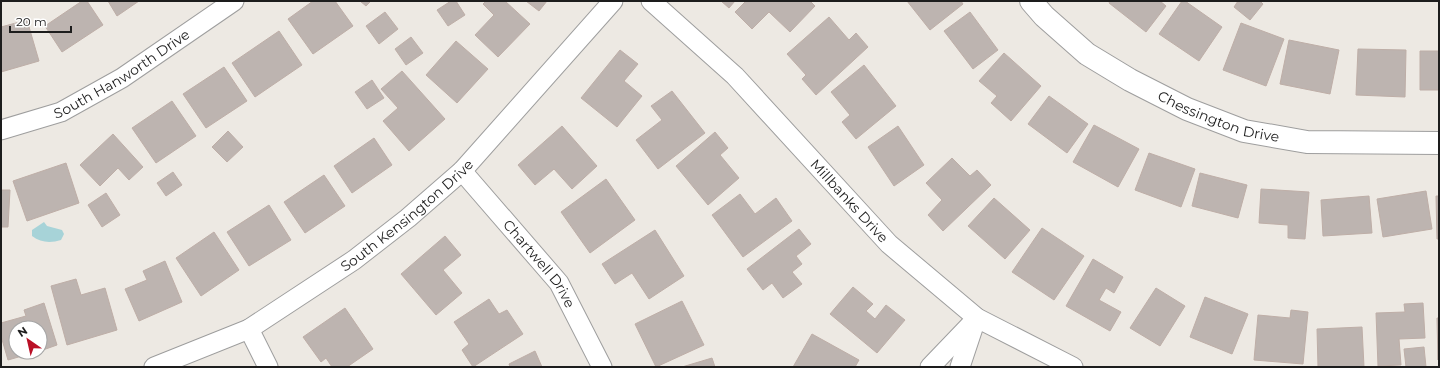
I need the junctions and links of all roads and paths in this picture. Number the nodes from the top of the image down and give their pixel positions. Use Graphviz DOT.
graph roads {
  1 [pos="234,1"];
  2 [pos="613,1"];
  3 [pos="651,1"];
  4 [pos="1031,1"];
  5 [pos="1,130"];
  6 [pos="1439,143"];
  7 [pos="462,171"];
  8 [pos="977,318"];
  9 [pos="248,329"];
  10 [pos="154,367"];
  11 [pos="268,367"];
  12 [pos="602,367"];
  13 [pos="930,367"];
  14 [pos="960,367"];
  15 [pos="1073,367"];
  1 -- 5 [label="street, South Hanworth Drive"];
  2 -- 7 [label="street, South Kensington Drive"];
  3 -- 8 [label="street, Millbanks Drive"];
  4 -- 6 [label="street, Chessington Drive"];
  7 -- 9 [label="street, South Kensington Drive"];
  7 -- 12 [label="street, Chartwell Drive"];
  8 -- 13 [label="street"];
  8 -- 14 [label="street"];
  8 -- 15 [label="street, Millbanks Drive"];
  9 -- 10 [label="street, South Kensington Drive"];
  9 -- 11 [label="street"];
}
